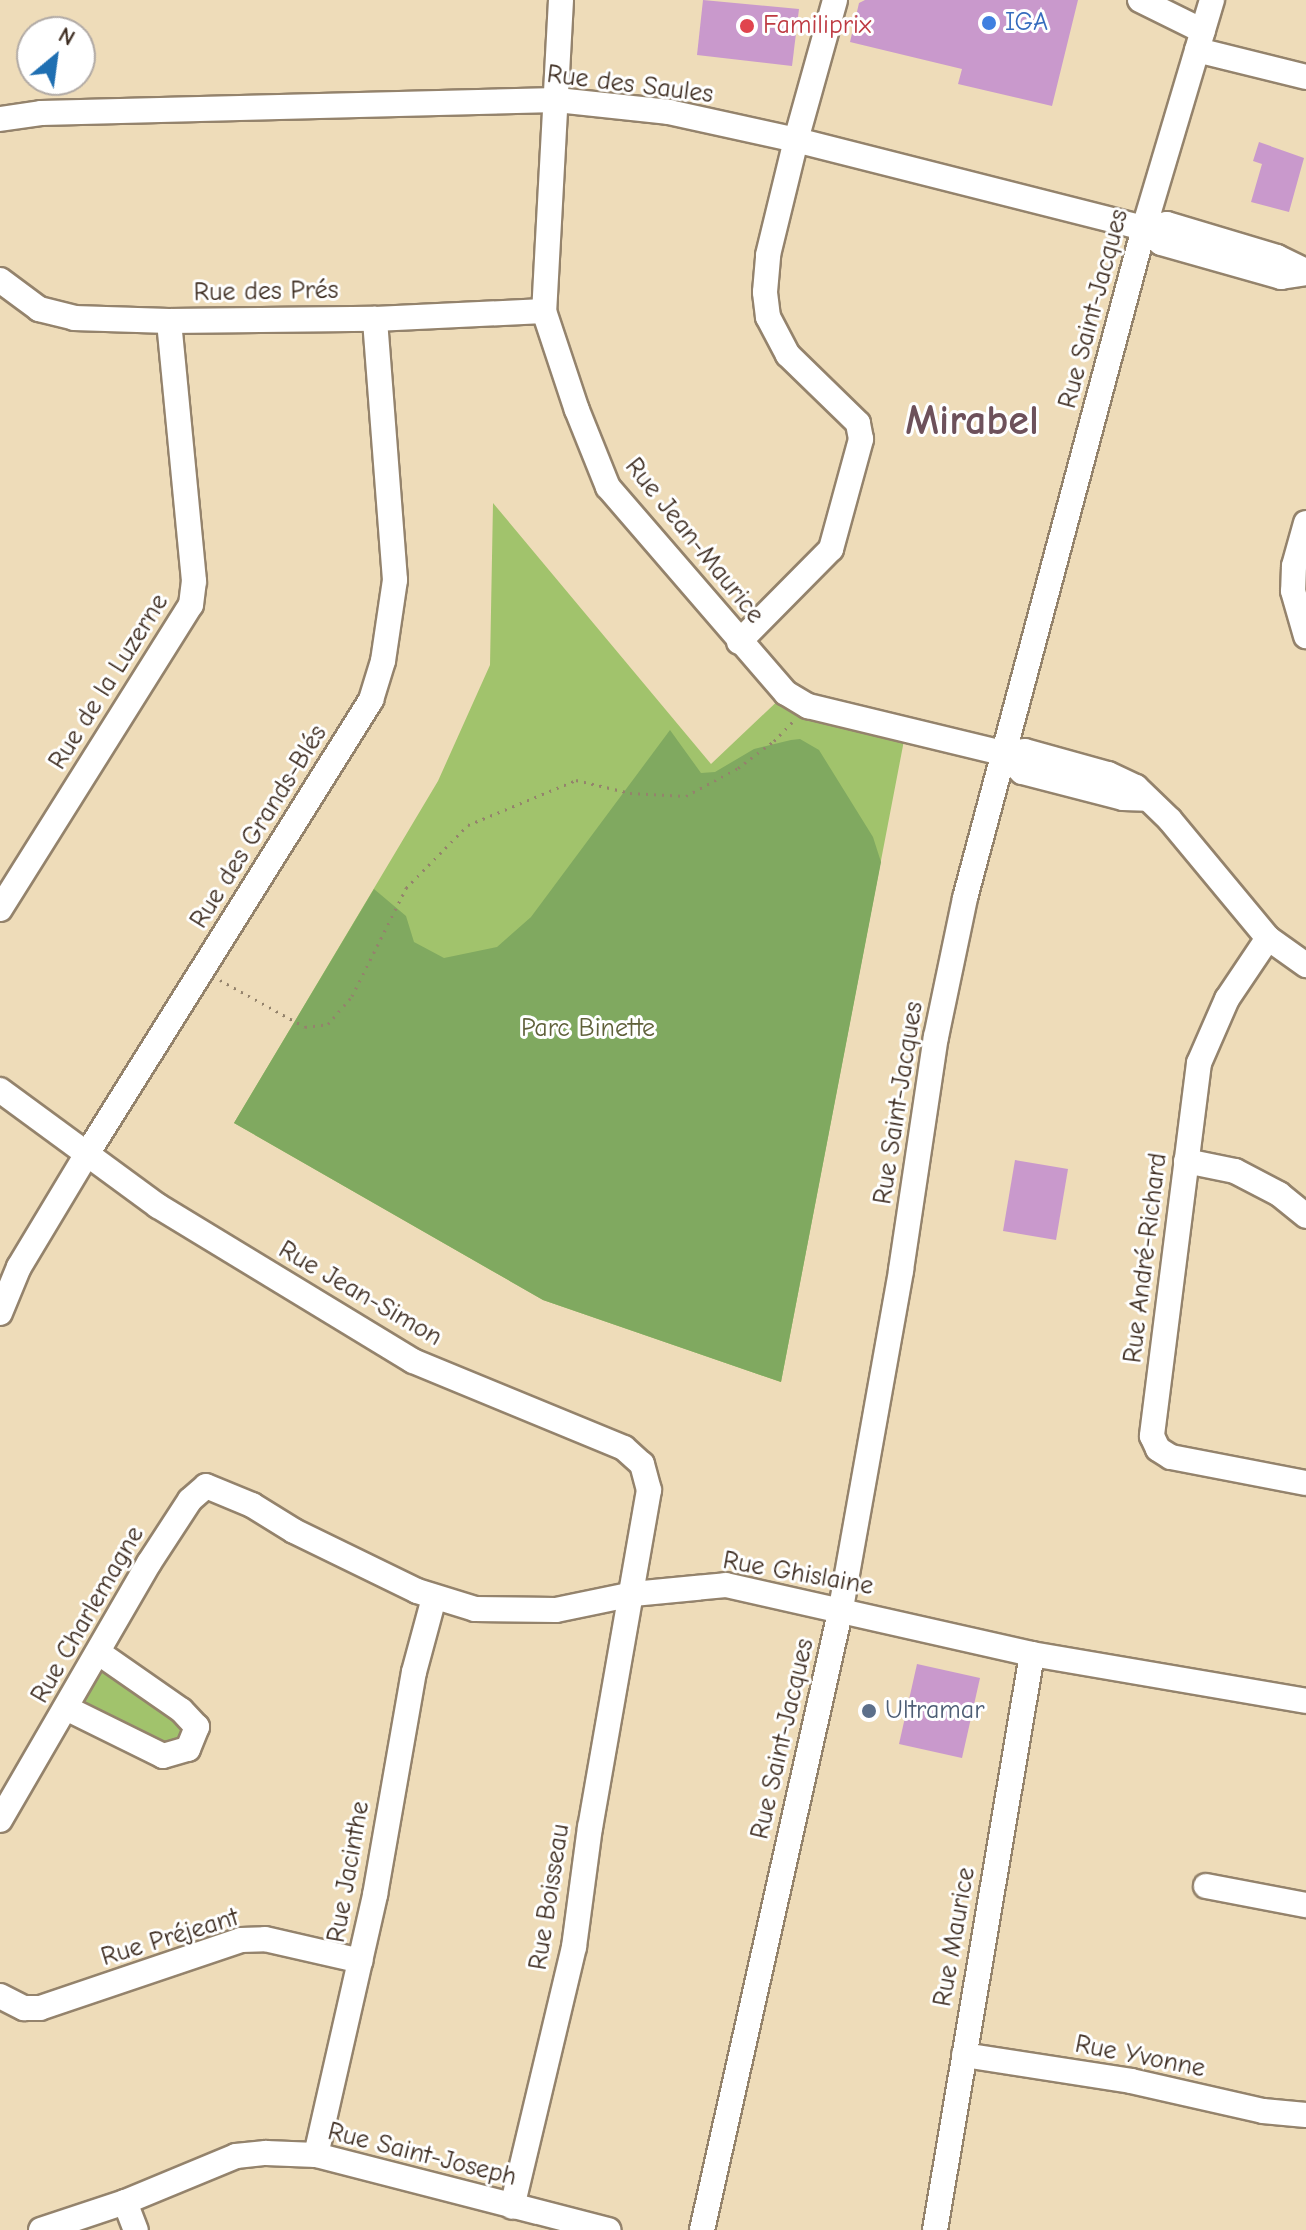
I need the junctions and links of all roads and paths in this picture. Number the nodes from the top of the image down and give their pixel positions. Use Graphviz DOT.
graph roads {
  1 [pos="561,0"];
  2 [pos="835,0"];
  3 [pos="1140,0"];
  4 [pos="1212,0"];
  5 [pos="1200,41"];
  6 [pos="1306,77"];
  7 [pos="557,100"];
  8 [pos="0,119"];
  9 [pos="796,140"];
  10 [pos="1144,228"];
  11 [pos="1306,272"];
  12 [pos="0,280"];
  13 [pos="544,311"];
  14 [pos="375,319"];
  15 [pos="169,321"];
  16 [pos="1306,523"];
  17 [pos="1306,636"];
  18 [pos="739,642"];
  19 [pos="808,706"];
  20 [pos="1003,753"];
  21 [pos="0,909"];
  22 [pos="1268,938"];
  23 [pos="1306,965"];
  24 [pos="203,971"];
  25 [pos="0,1090"];
  26 [pos="87,1154"];
  27 [pos="1186,1161"];
  28 [pos="1306,1216"];
  29 [pos="0,1313"];
  30 [pos="1306,1483"];
  31 [pos="206,1486"];
  32 [pos="633,1594"];
  33 [pos="434,1598"];
  34 [pos="841,1608"];
  35 [pos="99,1653"];
  36 [pos="1032,1654"];
  37 [pos="1306,1701"];
  38 [pos="66,1708"];
  39 [pos="0,1820"];
  40 [pos="1206,1886"];
  41 [pos="1306,1905"];
  42 [pos="361,1961"];
  43 [pos="0,1996"];
  44 [pos="964,2055"];
  45 [pos="1306,2115"];
  46 [pos="316,2155"];
  47 [pos="125,2202"];
  48 [pos="512,2207"];
  49 [pos="41,2230"];
  50 [pos="136,2230"];
  51 [pos="609,2230"];
  52 [pos="702,2230"];
  53 [pos="935,2230"];
  1 -- 7 [label="street, Rue Jean-Maurice"];
  2 -- 9 [label="street"];
  3 -- 5 [label="street"];
  4 -- 5 [label="street, Rue Saint-Jacques"];
  5 -- 6 [label="street"];
  5 -- 10 [label="street, Rue Saint-Jacques"];
  7 -- 8 [label="street, Rue des Saules"];
  7 -- 9 [label="street, Rue des Saules"];
  7 -- 13 [label="street, Rue Jean-Maurice"];
  9 -- 10 [label="street, Rue des Saules"];
  9 -- 18 [label="street"];
  10 -- 11 [label="street, Rue des Saules"];
  10 -- 20 [label="street, Rue Saint-Jacques"];
  12 -- 15 [label="street, Rue des Prés"];
  13 -- 14 [label="street, Rue des Prés"];
  13 -- 18 [label="street, Rue Jean-Maurice"];
  14 -- 15 [label="street, Rue des Prés"];
  14 -- 24 [label="street, Rue des Grands-Blés"];
  15 -- 21 [label="street, Rue de la Luzerne"];
  16 -- 17 [label="street"];
  18 -- 19 [label="street, Rue Jean-Maurice"];
  19 -- 20 [label="street, Rue Jean-Maurice"];
  19 -- 24 [label="path"];
  20 -- 22 [label="street, Rue Jean-Maurice"];
  20 -- 34 [label="street, Rue Saint-Jacques"];
  22 -- 23 [label="street, Rue Jean-Maurice"];
  22 -- 27 [label="street, Rue André-Richard"];
  24 -- 26 [label="street, Rue des Grands-Blés"];
  25 -- 26 [label="street, Rue Jean-Simon"];
  26 -- 29 [label="street, Rue des Grands-Blés"];
  26 -- 32 [label="street, Rue Jean-Simon"];
  27 -- 28 [label="street"];
  27 -- 30 [label="street, Rue André-Richard"];
  31 -- 33 [label="street, Rue Ghislaine"];
  31 -- 35 [label="street, Rue Charlemagne"];
  32 -- 33 [label="street, Rue Ghislaine"];
  32 -- 34 [label="street, Rue Ghislaine"];
  32 -- 48 [label="street, Rue Boisseau"];
  33 -- 42 [label="street, Rue Jacinthe"];
  34 -- 36 [label="street, Rue Ghislaine"];
  34 -- 52 [label="street, Rue Saint-Jacques"];
  35 -- 38 [label="street, Rue Charlemagne"];
  35 -- 38 [label="street"];
  36 -- 37 [label="street, Rue Ghislaine"];
  36 -- 44 [label="street, Rue Maurice"];
  38 -- 39 [label="street, Rue Charlemagne"];
  40 -- 41 [label="street"];
  42 -- 43 [label="street, Rue Préjeant"];
  42 -- 46 [label="street, Rue Jacinthe"];
  44 -- 45 [label="street, Rue Yvonne"];
  44 -- 53 [label="street, Rue Maurice"];
  46 -- 47 [label="street, Rue Saint-Joseph"];
  46 -- 48 [label="street, Rue Saint-Joseph"];
  47 -- 49 [label="street, Rue Saint-Joseph"];
  47 -- 50 [label="street"];
  48 -- 51 [label="street, Rue Saint-Joseph"];
}
